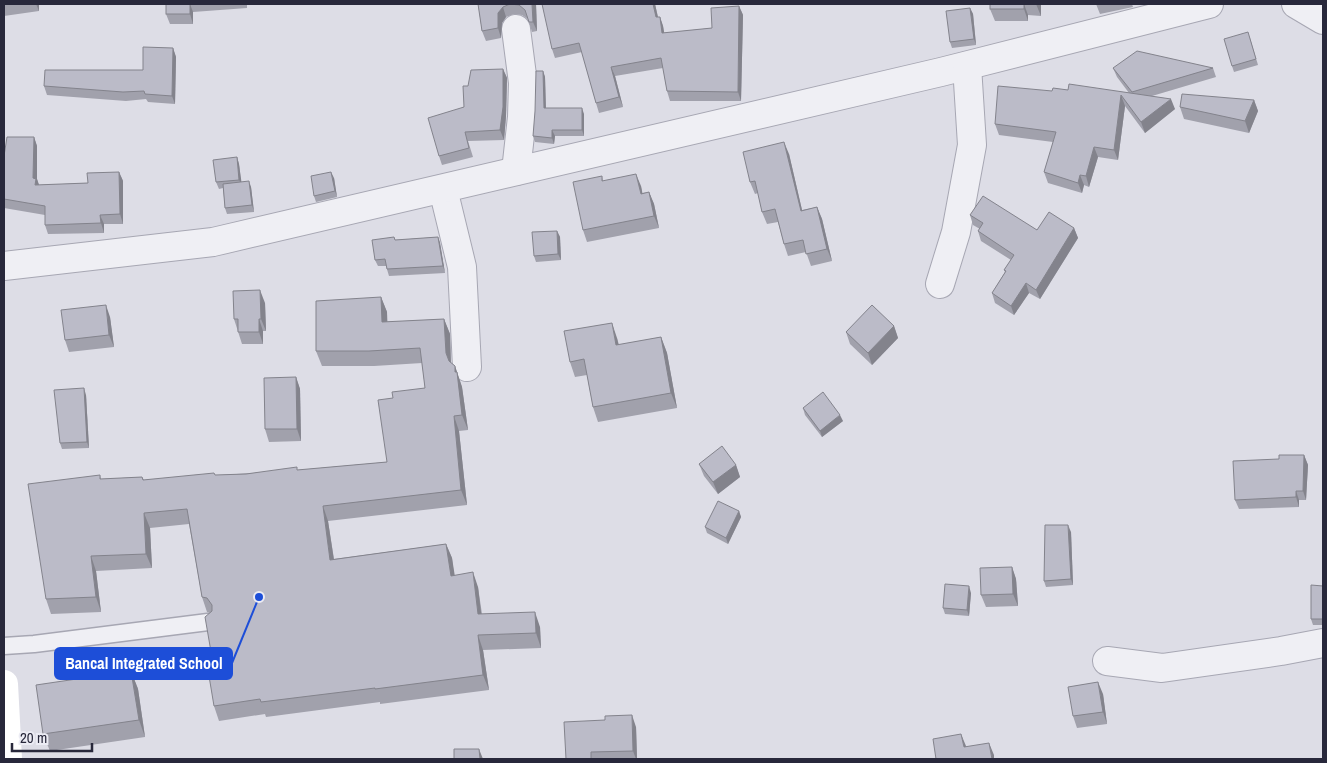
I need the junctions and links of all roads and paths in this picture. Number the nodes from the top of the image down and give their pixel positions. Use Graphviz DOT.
graph roads {
  1 [pos="1209,4"];
  2 [pos="1296,4"];
  3 [pos="1323,20"];
  4 [pos="516,29"];
  5 [pos="967,66"];
  6 [pos="516,171"];
  7 [pos="443,189"];
  8 [pos="4,266"];
  9 [pos="940,284"];
  10 [pos="467,367"];
  11 [pos="208,622"];
  12 [pos="1323,643"];
  13 [pos="4,646"];
  14 [pos="1107,662"];
  15 [pos="4,684"];
  16 [pos="8,759"];
  1 -- 5 [label="street"];
  2 -- 3 [label="street"];
  4 -- 6 [label="street"];
  5 -- 6 [label="street"];
  5 -- 9 [label="street"];
  6 -- 7 [label="street"];
  7 -- 8 [label="street"];
  7 -- 10 [label="street"];
  11 -- 13 [label="lane"];
  12 -- 14 [label="street"];
  15 -- 16 [label="main road"];
}
